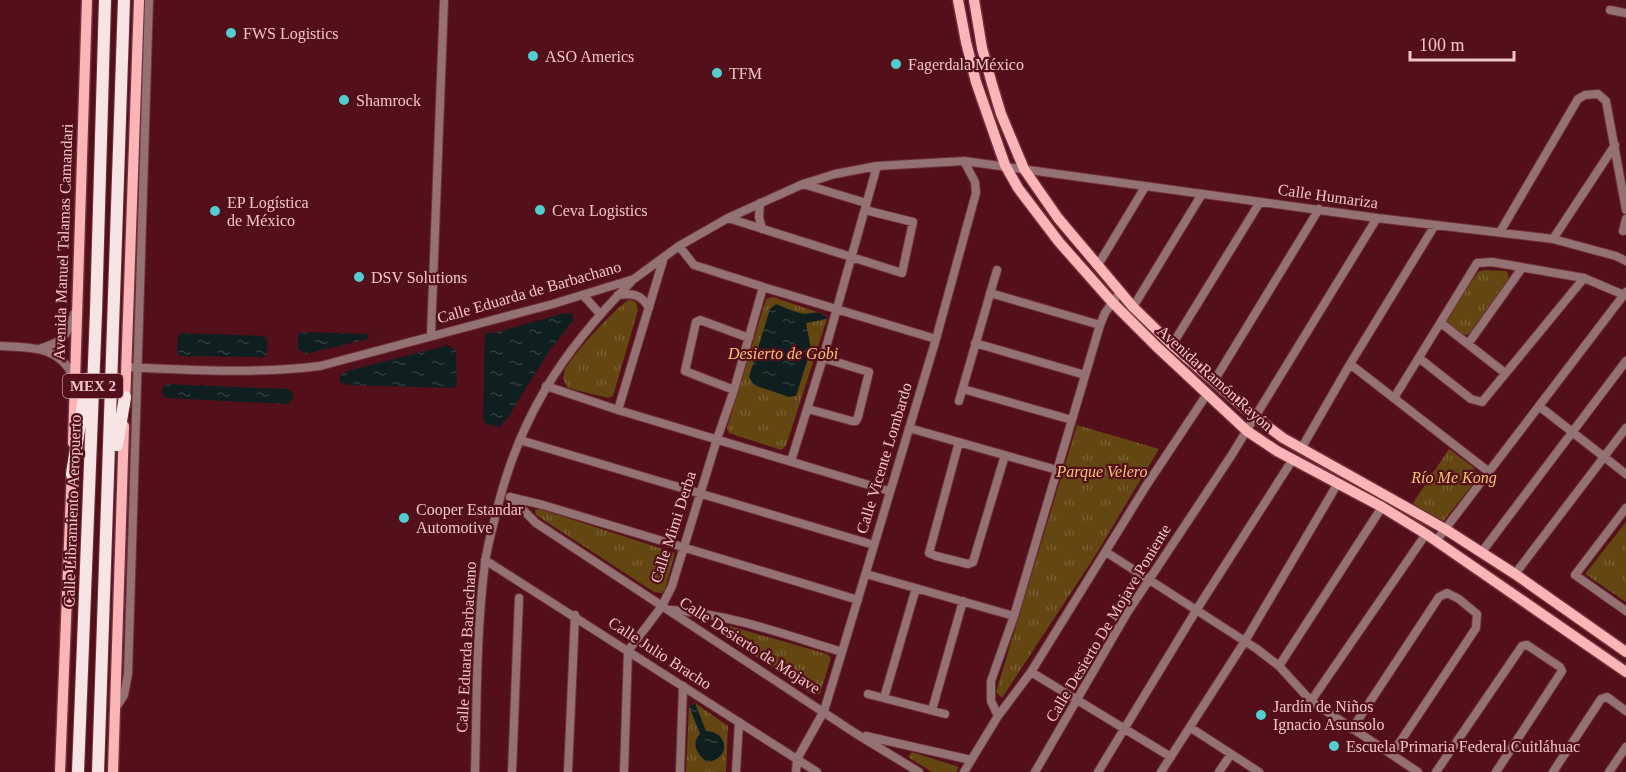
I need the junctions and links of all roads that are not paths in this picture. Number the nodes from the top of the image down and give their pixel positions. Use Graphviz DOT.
graph roads {
  1 [pos="87,0"];
  2 [pos="105,0"];
  3 [pos="124,0"];
  4 [pos="139,0"];
  5 [pos="147,0"];
  6 [pos="444,0"];
  7 [pos="958,0"];
  8 [pos="974,0"];
  9 [pos="1610,10"];
  10 [pos="1626,13"];
  11 [pos="138,33"];
  12 [pos="1615,145"];
  13 [pos="964,161"];
  14 [pos="1005,165"];
  15 [pos="877,166"];
  16 [pos="1024,170"];
  17 [pos="803,184"];
  18 [pos="1145,187"];
  19 [pos="1202,194"];
  20 [pos="1260,202"];
  21 [pos="760,203"];
  22 [pos="866,207"];
  23 [pos="1319,209"];
  24 [pos="1626,210"];
  25 [pos="728,218"];
  26 [pos="1377,218"];
  27 [pos="1626,219"];
  28 [pos="1435,225"];
  29 [pos="762,229"];
  30 [pos="1623,231"];
  31 [pos="1500,232"];
  32 [pos="1553,239"];
  33 [pos="679,246"];
  34 [pos="664,257"];
  35 [pos="852,258"];
  36 [pos="1626,261"];
  37 [pos="1098,265"];
  38 [pos="1522,268"];
  39 [pos="997,270"];
  40 [pos="1584,278"];
  41 [pos="634,279"];
  42 [pos="763,287"];
  43 [pos="990,292"];
  44 [pos="1120,292"];
  45 [pos="1625,294"];
  46 [pos="583,295"];
  47 [pos="618,295"];
  48 [pos="1112,302"];
  49 [pos="1133,307"];
  50 [pos="649,308"];
  51 [pos="837,309"];
  52 [pos="76,310"];
  53 [pos="96,312"];
  54 [pos="600,314"];
  55 [pos="1441,324"];
  56 [pos="1100,325"];
  57 [pos="431,335"];
  58 [pos="749,338"];
  59 [pos="936,339"];
  60 [pos="975,343"];
  61 [pos="1468,344"];
  62 [pos="1172,345"];
  63 [pos="0,346"];
  64 [pos="39,349"];
  65 [pos="823,358"];
  66 [pos="1419,358"];
  67 [pos="1626,361"];
  68 [pos="1350,364"];
  69 [pos="127,367"];
  70 [pos="139,368"];
  71 [pos="1505,373"];
  72 [pos="1085,375"];
  73 [pos="73,376"];
  74 [pos="1214,381"];
  75 [pos="546,386"];
  76 [pos="963,389"];
  77 [pos="734,390"];
  78 [pos="1207,394"];
  79 [pos="125,397"];
  80 [pos="1394,398"];
  81 [pos="959,401"];
  82 [pos="1539,406"];
  83 [pos="808,409"];
  84 [pos="618,410"];
  85 [pos="1255,417"];
  86 [pos="1072,420"];
  87 [pos="909,428"];
  88 [pos="1626,428"];
  89 [pos="1247,431"];
  90 [pos="1572,432"];
  91 [pos="717,439"];
  92 [pos="519,440"];
  93 [pos="959,442"];
  94 [pos="1301,449"];
  95 [pos="1005,455"];
  96 [pos="1605,457"];
  97 [pos="1293,459"];
  98 [pos="791,461"];
  99 [pos="1057,470"];
  100 [pos="1489,472"];
  101 [pos="72,474"];
  102 [pos="1626,474"];
  103 [pos="1338,483"];
  104 [pos="890,491"];
  105 [pos="700,494"];
  106 [pos="500,495"];
  107 [pos="510,497"];
  108 [pos="1382,507"];
  109 [pos="1626,508"];
  110 [pos="108,524"];
  111 [pos="1444,529"];
  112 [pos="1426,534"];
  113 [pos="1436,541"];
  114 [pos="874,545"];
  115 [pos="685,547"];
  116 [pos="1106,552"];
  117 [pos="1481,553"];
  118 [pos="485,560"];
  119 [pos="866,574"];
  120 [pos="1515,574"];
  121 [pos="1149,579"];
  122 [pos="916,588"];
  123 [pos="519,598"];
  124 [pos="858,600"];
  125 [pos="963,601"];
  126 [pos="665,607"];
  127 [pos="1197,609"];
  128 [pos="1626,611"];
  129 [pos="575,615"];
  130 [pos="1014,616"];
  131 [pos="1245,641"];
  132 [pos="628,651"];
  133 [pos="842,652"];
  134 [pos="1626,652"];
  135 [pos="1280,666"];
  136 [pos="1031,672"];
  137 [pos="1626,672"];
  138 [pos="683,686"];
  139 [pos="868,694"];
  140 [pos="884,698"];
  141 [pos="1078,701"];
  142 [pos="1311,701"];
  143 [pos="115,709"];
  144 [pos="932,710"];
  145 [pos="824,711"];
  146 [pos="1626,711"];
  147 [pos="945,714"];
  148 [pos="998,716"];
  149 [pos="739,722"];
  150 [pos="1124,728"];
  151 [pos="1191,728"];
  152 [pos="1352,729"];
  153 [pos="858,735"];
  154 [pos="1626,747"];
  155 [pos="1231,754"];
  156 [pos="1392,754"];
  157 [pos="1171,757"];
  158 [pos="797,759"];
  159 [pos="971,760"];
  160 [pos="60,772"];
  161 [pos="78,772"];
  162 [pos="98,772"];
  163 [pos="113,772"];
  164 [pos="475,772"];
  165 [pos="512,772"];
  166 [pos="568,772"];
  167 [pos="624,772"];
  168 [pos="680,772"];
  169 [pos="736,772"];
  170 [pos="796,772"];
  171 [pos="817,772"];
  172 [pos="919,772"];
  173 [pos="964,772"];
  174 [pos="1035,772"];
  175 [pos="1098,772"];
  176 [pos="1161,772"];
  177 [pos="1220,772"];
  178 [pos="1259,772"];
  179 [pos="1418,772"];
  180 [pos="1436,772"];
  181 [pos="1496,772"];
  182 [pos="1553,772"];
  183 [pos="1609,772"];
  1 -- 52 [label="main road, Avenida Manuel Talamas Camandari"];
  2 -- 53 [label="highway, Calle Libramiento Aeropuerto / MEX 2"];
  3 -- 110 [label="highway, MEX 2"];
  4 -- 11 [label="main road"];
  5 -- 11 [label="main road"];
  5 -- 70 [label="street"];
  6 -- 57 [label="street"];
  7 -- 14 [label="main road, Avenida Ramón Rayón"];
  8 -- 16 [label="main road, Avenida Ramón Rayón"];
  9 -- 10 [label="street"];
  11 -- 69 [label="main road"];
  12 -- 24 [label="street"];
  12 -- 31 [label="street"];
  12 -- 32 [label="street"];
  13 -- 14 [label="street, Calle Eduarda de Barbachano"];
  13 -- 15 [label="street, Calle Eduarda de Barbachano"];
  13 -- 59 [label="street, Calle Vicente Lombardo"];
  14 -- 16 [label="street, Calle Eduarda de Barbachano"];
  14 -- 48 [label="main road, Avenida Ramón Rayón"];
  15 -- 17 [label="street, Calle Eduarda de Barbachano"];
  15 -- 22 [label="street"];
  16 -- 18 [label="street, Calle Humariza"];
  16 -- 37 [label="main road, Avenida Ramón Rayón"];
  17 -- 21 [label="street, Calle Eduarda de Barbachano"];
  17 -- 22 [label="street"];
  18 -- 19 [label="street, Calle Humariza"];
  18 -- 37 [label="street"];
  19 -- 20 [label="street, Calle Humariza"];
  19 -- 49 [label="street"];
  20 -- 23 [label="street, Calle Humariza"];
  20 -- 62 [label="street"];
  21 -- 25 [label="street, Calle Eduarda de Barbachano"];
  21 -- 29 [label="street"];
  22 -- 35 [label="street"];
  22 -- 35 [label="street"];
  23 -- 26 [label="street, Calle Humariza"];
  23 -- 74 [label="street"];
  25 -- 29 [label="street"];
  25 -- 33 [label="street, Calle Eduarda de Barbachano"];
  26 -- 28 [label="street, Calle Humariza"];
  26 -- 85 [label="street, Calle Desierto De Mojave Poniente"];
  27 -- 30 [label="street"];
  28 -- 31 [label="street, Calle Humariza"];
  28 -- 68 [label="street"];
  29 -- 35 [label="street"];
  31 -- 32 [label="street, Calle Humariza"];
  32 -- 36 [label="street, Calle Humariza"];
  33 -- 34 [label="street, Calle Eduarda de Barbachano"];
  33 -- 42 [label="street"];
  34 -- 41 [label="street, Calle Eduarda de Barbachano"];
  34 -- 50 [label="street"];
  35 -- 51 [label="street"];
  37 -- 44 [label="main road, Avenida Ramón Rayón"];
  38 -- 40 [label="street"];
  38 -- 55 [label="street"];
  38 -- 61 [label="street"];
  39 -- 43 [label="street"];
  40 -- 45 [label="street"];
  40 -- 71 [label="street"];
  41 -- 46 [label="street, Calle Eduarda de Barbachano"];
  41 -- 47 [label="street, Calle Eduarda Barbachano"];
  42 -- 51 [label="street"];
  42 -- 58 [label="street, Calle Mimi Derba"];
  43 -- 56 [label="street"];
  43 -- 60 [label="street"];
  44 -- 48 [label="street"];
  44 -- 49 [label="main road, Avenida Ramón Rayón"];
  45 -- 82 [label="street"];
  46 -- 54 [label="street"];
  46 -- 57 [label="street, Calle Eduarda de Barbachano"];
  47 -- 50 [label="street"];
  47 -- 54 [label="street, Calle Eduarda Barbachano"];
  48 -- 56 [label="street"];
  48 -- 78 [label="main road, Avenida Ramón Rayón"];
  49 -- 62 [label="main road, Avenida Ramón Rayón"];
  50 -- 84 [label="street"];
  51 -- 59 [label="street"];
  51 -- 65 [label="street"];
  52 -- 64 [label="street"];
  52 -- 73 [label="main road, Avenida Manuel Talamas Camandari"];
  53 -- 101 [label="highway"];
  53 -- 161 [label="highway, Calle Libramiento Aeropuerto / MEX 2"];
  54 -- 75 [label="street, Calle Eduarda Barbachano"];
  55 -- 61 [label="street"];
  55 -- 66 [label="street"];
  56 -- 72 [label="street"];
  57 -- 70 [label="street, Calle Eduarda de Barbachano"];
  58 -- 77 [label="street, Calle Mimi Derba"];
  58 -- 77 [label="street"];
  59 -- 87 [label="street, Calle Vicente Lombardo"];
  60 -- 72 [label="street"];
  60 -- 76 [label="street"];
  61 -- 71 [label="street"];
  62 -- 74 [label="main road, Avenida Ramón Rayón"];
  63 -- 64 [label="street"];
  64 -- 73 [label="street"];
  65 -- 83 [label="street"];
  65 -- 83 [label="street"];
  66 -- 71 [label="street"];
  66 -- 80 [label="street"];
  67 -- 90 [label="street"];
  68 -- 80 [label="street"];
  68 -- 94 [label="street"];
  69 -- 70 [label="street, Calle Eduarda de Barbachano"];
  69 -- 79 [label="main road"];
  70 -- 143 [label="street"];
  72 -- 86 [label="street"];
  73 -- 101 [label="main road, Avenida Manuel Talamas Camandari"];
  74 -- 85 [label="main road, Avenida Ramón Rayón"];
  75 -- 84 [label="street"];
  75 -- 92 [label="street, Calle Eduarda Barbachano"];
  76 -- 81 [label="street"];
  76 -- 86 [label="street"];
  77 -- 91 [label="street, Calle Mimi Derba"];
  78 -- 89 [label="main road, Avenida Ramón Rayón"];
  78 -- 116 [label="street"];
  79 -- 110 [label="highway"];
  79 -- 143 [label="main road"];
  80 -- 100 [label="street"];
  82 -- 90 [label="street"];
  82 -- 100 [label="street"];
  83 -- 98 [label="street"];
  84 -- 91 [label="street"];
  85 -- 89 [label="street, Calle Desierto De Mojave Poniente"];
  85 -- 94 [label="main road, Avenida Ramón Rayón"];
  86 -- 99 [label="street"];
  87 -- 93 [label="street"];
  87 -- 104 [label="street, Calle Vicente Lombardo"];
  88 -- 96 [label="street"];
  89 -- 97 [label="main road, Avenida Ramón Rayón"];
  89 -- 121 [label="street, Calle Desierto De Mojave Poniente"];
  90 -- 96 [label="street"];
  90 -- 117 [label="street"];
  91 -- 98 [label="street"];
  91 -- 105 [label="street, Calle Mimi Derba"];
  92 -- 105 [label="street"];
  92 -- 106 [label="street, Calle Eduarda Barbachano"];
  93 -- 95 [label="street"];
  93 -- 95 [label="street"];
  94 -- 111 [label="main road, Avenida Ramón Rayón"];
  95 -- 99 [label="street"];
  96 -- 102 [label="street"];
  96 -- 120 [label="street"];
  97 -- 103 [label="main road, Avenida Ramón Rayón"];
  97 -- 127 [label="street"];
  98 -- 104 [label="street"];
  99 -- 130 [label="street"];
  100 -- 111 [label="street"];
  101 -- 160 [label="main road, Avenida Manuel Talamas Camandari"];
  103 -- 108 [label="main road, Avenida Ramón Rayón"];
  103 -- 131 [label="street"];
  104 -- 114 [label="street, Calle Vicente Lombardo"];
  105 -- 114 [label="street"];
  105 -- 115 [label="street, Calle Mimi Derba"];
  106 -- 107 [label="street"];
  106 -- 118 [label="street, Calle Eduarda Barbachano"];
  107 -- 115 [label="street"];
  107 -- 126 [label="street, Calle Desierto de Mojave"];
  108 -- 112 [label="main road, Avenida Ramón Rayón"];
  108 -- 135 [label="street"];
  109 -- 128 [label="street"];
  110 -- 162 [label="highway, MEX 2"];
  111 -- 113 [label="street"];
  111 -- 117 [label="main road, Avenida Ramón Rayón"];
  112 -- 113 [label="main road, Avenida Ramón Rayón"];
  112 -- 142 [label="street"];
  113 -- 137 [label="main road, Avenida Ramón Rayón"];
  114 -- 119 [label="street, Calle Vicente Lombardo"];
  115 -- 124 [label="street"];
  115 -- 126 [label="street, Calle Mimi Derba"];
  116 -- 121 [label="street"];
  116 -- 136 [label="street"];
  117 -- 120 [label="main road, Avenida Ramón Rayón"];
  118 -- 129 [label="street, Calle Julio Bracho"];
  118 -- 164 [label="street, Calle Eduarda Barbachano"];
  119 -- 122 [label="street"];
  119 -- 124 [label="street, Calle Vicente Lombardo"];
  120 -- 134 [label="main road, Avenida Ramón Rayón"];
  121 -- 127 [label="street"];
  121 -- 141 [label="street, Calle Desierto De Mojave Poniente"];
  122 -- 125 [label="street"];
  122 -- 140 [label="street"];
  123 -- 165 [label="street"];
  124 -- 133 [label="street, Calle Vicente Lombardo"];
  125 -- 130 [label="street"];
  125 -- 144 [label="street"];
  126 -- 132 [label="street, Calle Mimi Derba"];
  126 -- 133 [label="street"];
  126 -- 145 [label="street, Calle Desierto de Mojave"];
  127 -- 131 [label="street"];
  127 -- 150 [label="street"];
  129 -- 132 [label="street, Calle Julio Bracho"];
  129 -- 166 [label="street"];
  130 -- 148 [label="street"];
  131 -- 135 [label="street"];
  131 -- 151 [label="street"];
  132 -- 138 [label="street, Calle Julio Bracho"];
  132 -- 167 [label="street"];
  133 -- 145 [label="street, Calle Vicente Lombardo"];
  135 -- 142 [label="street"];
  136 -- 141 [label="street"];
  136 -- 148 [label="street"];
  138 -- 149 [label="street, Calle Julio Bracho"];
  138 -- 168 [label="street"];
  139 -- 140 [label="street"];
  140 -- 144 [label="street"];
  141 -- 150 [label="street"];
  141 -- 174 [label="street, Calle Desierto De Mojave Poniente"];
  142 -- 152 [label="street"];
  143 -- 163 [label="main road"];
  144 -- 147 [label="street"];
  145 -- 153 [label="street, Calle Desierto de Mojave"];
  145 -- 158 [label="street, Calle Vicente Lombardo"];
  146 -- 182 [label="street"];
  148 -- 159 [label="street"];
  149 -- 158 [label="street, Calle Julio Bracho"];
  149 -- 169 [label="street"];
  150 -- 157 [label="street"];
  150 -- 175 [label="street"];
  151 -- 155 [label="street"];
  151 -- 157 [label="street"];
  152 -- 156 [label="street"];
  152 -- 156 [label="street"];
  153 -- 159 [label="street"];
  153 -- 172 [label="street, Calle Desierto de Mojave"];
  154 -- 183 [label="street"];
  155 -- 177 [label="street"];
  155 -- 178 [label="street"];
  156 -- 179 [label="street"];
  157 -- 176 [label="street"];
  158 -- 170 [label="street"];
  158 -- 171 [label="street, Calle Julio Bracho"];
  159 -- 173 [label="street"];
  180 -- 181 [label="street"];
}
